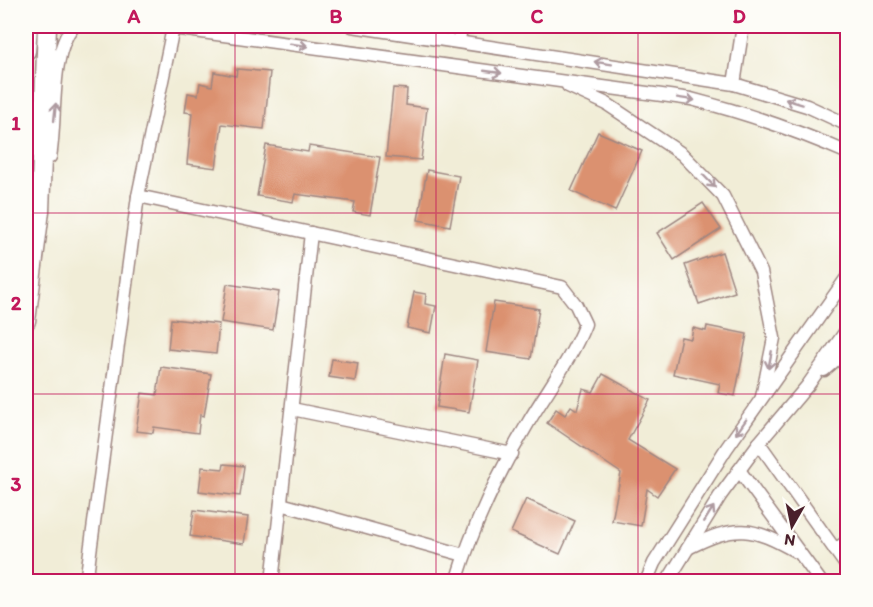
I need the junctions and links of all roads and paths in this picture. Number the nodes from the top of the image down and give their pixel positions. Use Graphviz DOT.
graph roads {
  1 [pos="28,26"];
  2 [pos="47,26"];
  3 [pos="73,26"];
  4 [pos="158,26"];
  5 [pos="352,26"];
  6 [pos="462,26"];
  7 [pos="743,26"];
  8 [pos="173,28"];
  9 [pos="459,41"];
  10 [pos="26,51"];
  11 [pos="556,80"];
  12 [pos="734,84"];
  13 [pos="848,124"];
  14 [pos="848,153"];
  15 [pos="138,196"];
  16 [pos="39,212"];
  17 [pos="311,233"];
  18 [pos="848,276"];
  19 [pos="26,321"];
  20 [pos="848,328"];
  21 [pos="848,349"];
  22 [pos="808,385"];
  23 [pos="762,397"];
  24 [pos="292,410"];
  25 [pos="759,442"];
  26 [pos="512,454"];
  27 [pos="739,470"];
  28 [pos="281,504"];
  29 [pos="848,541"];
  30 [pos="687,549"];
  31 [pos="835,550"];
  32 [pos="801,554"];
  33 [pos="464,555"];
  34 [pos="848,568"];
  35 [pos="86,582"];
  36 [pos="272,582"];
  37 [pos="456,582"];
  38 [pos="646,582"];
  39 [pos="667,582"];
  40 [pos="821,582"];
  1 -- 10 [label="main road"];
  2 -- 16 [label="main road"];
  16 -- 3 [label="street, one-way"];
  4 -- 8 [label="street"];
  5 -- 9 [label="street"];
  6 -- 9 [label="street"];
  7 -- 12 [label="street"];
  8 -- 11 [label="street, one-way"];
  8 -- 15 [label="street"];
  12 -- 9 [label="street, one-way"];
  11 -- 14 [label="street, one-way"];
  11 -- 23 [label="street, one-way"];
  13 -- 12 [label="street, one-way"];
  15 -- 17 [label="street"];
  15 -- 35 [label="street"];
  16 -- 19 [label="main road"];
  17 -- 24 [label="street"];
  17 -- 26 [label="street"];
  18 -- 23 [label="street"];
  20 -- 22 [label="street"];
  21 -- 22 [label="street"];
  22 -- 25 [label="street"];
  23 -- 38 [label="street, one-way"];
  24 -- 26 [label="street"];
  24 -- 28 [label="street"];
  25 -- 27 [label="street"];
  25 -- 31 [label="street"];
  26 -- 33 [label="street"];
  30 -- 27 [label="street, one-way"];
  27 -- 32 [label="street"];
  28 -- 33 [label="street"];
  28 -- 36 [label="street"];
  29 -- 31 [label="street"];
  30 -- 32 [label="street"];
  30 -- 39 [label="street"];
  31 -- 34 [label="street"];
  32 -- 40 [label="street"];
  33 -- 37 [label="street"];
}
